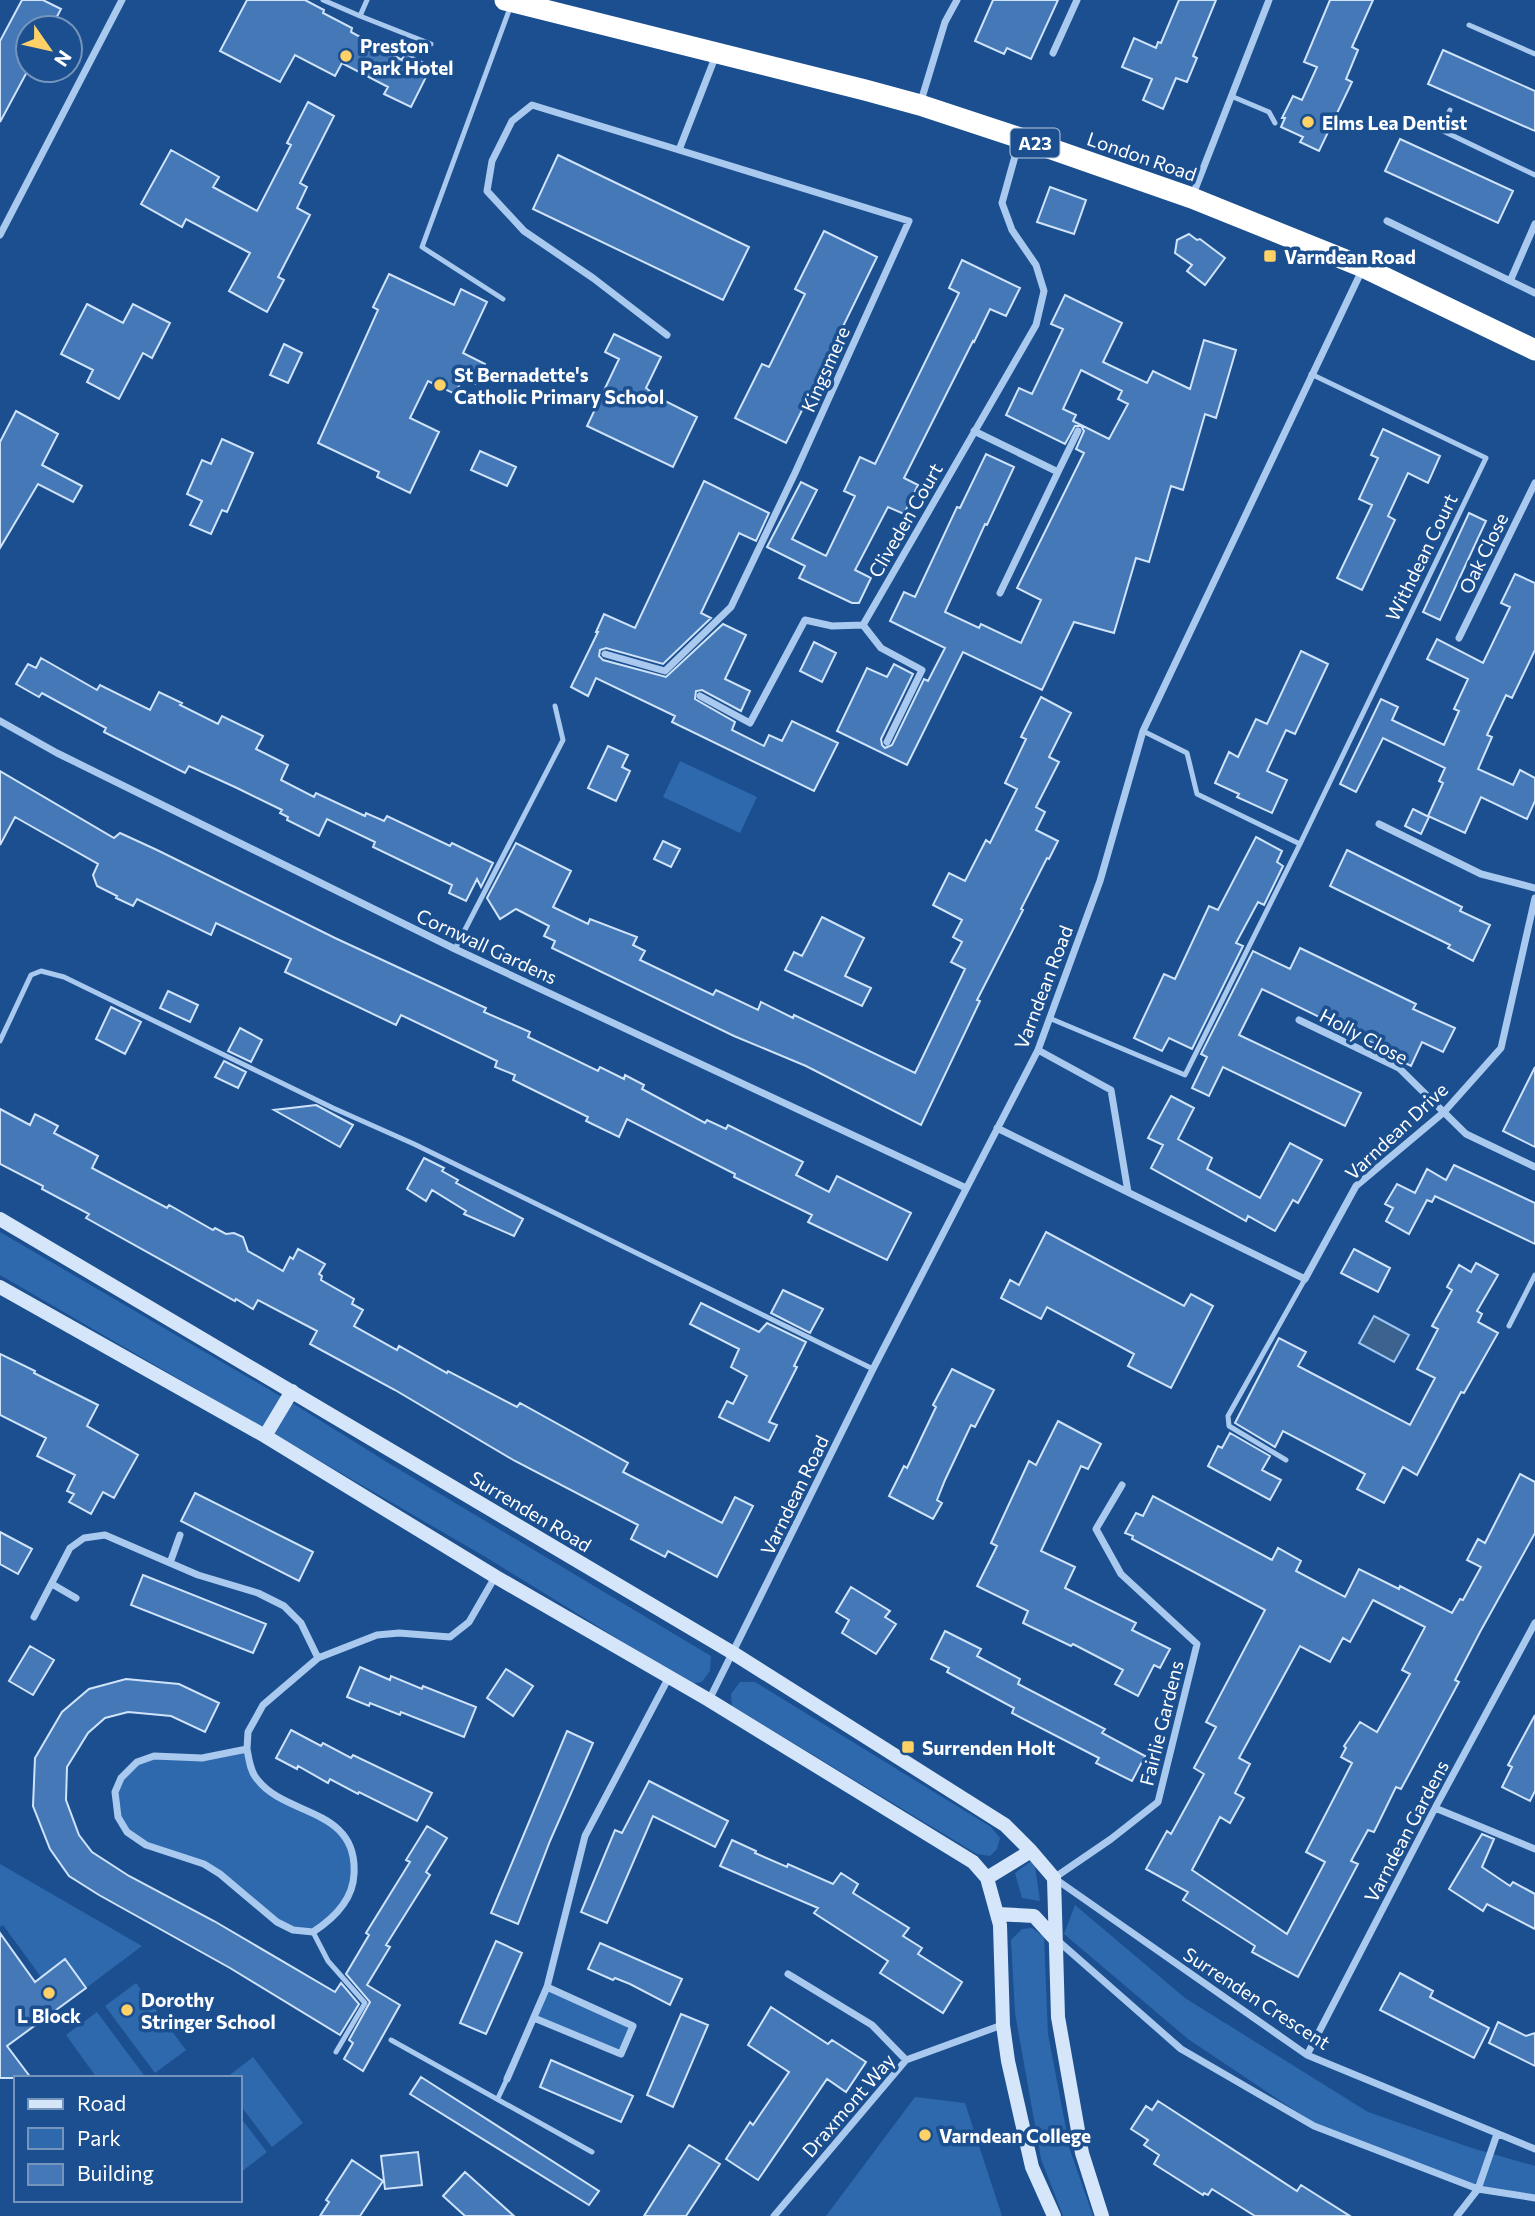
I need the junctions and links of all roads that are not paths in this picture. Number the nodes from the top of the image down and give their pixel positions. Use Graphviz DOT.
graph roads {
  1 [pos="122,0"];
  2 [pos="323,0"];
  3 [pos="367,0"];
  4 [pos="957,0"];
  5 [pos="1077,0"];
  6 [pos="1269,0"];
  7 [pos="510,1"];
  8 [pos="360,16"];
  9 [pos="1469,25"];
  10 [pos="431,44"];
  11 [pos="1053,53"];
  12 [pos="716,54"];
  13 [pos="1535,54"];
  14 [pos="1231,96"];
  15 [pos="920,105"];
  16 [pos="1450,110"];
  17 [pos="1275,123"];
  18 [pos="1020,138"];
  19 [pos="679,150"];
  20 [pos="1535,175"];
  21 [pos="1192,198"];
  22 [pos="1387,221"];
  23 [pos="1535,224"];
  24 [pos="0,235"];
  25 [pos="1363,267"];
  26 [pos="1511,279"];
  27 [pos="1535,293"];
  28 [pos="503,299"];
  29 [pos="667,335"];
  30 [pos="1535,350"];
  31 [pos="1311,374"];
  32 [pos="974,431"];
  33 [pos="1079,431"];
  34 [pos="1058,472"];
  35 [pos="1535,483"];
  36 [pos="1000,593"];
  37 [pos="863,625"];
  38 [pos="1459,638"];
  39 [pos="606,654"];
  40 [pos="700,696"];
  41 [pos="555,706"];
  42 [pos="0,722"];
  43 [pos="1143,731"];
  44 [pos="887,742"];
  45 [pos="1380,824"];
  46 [pos="1300,844"];
  47 [pos="1535,888"];
  48 [pos="1535,898"];
  49 [pos="455,949"];
  50 [pos="1048,1017"];
  51 [pos="1299,1020"];
  52 [pos="0,1041"];
  53 [pos="1038,1049"];
  54 [pos="1444,1112"];
  55 [pos="998,1128"];
  56 [pos="1535,1167"];
  57 [pos="966,1188"];
  58 [pos="1128,1192"];
  59 [pos="0,1219"];
  60 [pos="1535,1275"];
  61 [pos="1305,1279"];
  62 [pos="0,1287"];
  63 [pos="1509,1326"];
  64 [pos="873,1369"];
  65 [pos="292,1391"];
  66 [pos="265,1436"];
  67 [pos="1286,1460"];
  68 [pos="1122,1485"];
  69 [pos="180,1535"];
  70 [pos="170,1563"];
  71 [pos="496,1577"];
  72 [pos="52,1584"];
  73 [pos="76,1598"];
  74 [pos="34,1617"];
  75 [pos="1535,1623"];
  76 [pos="733,1653"];
  77 [pos="318,1658"];
  78 [pos="669,1677"];
  79 [pos="709,1700"];
  80 [pos="247,1749"];
  81 [pos="1435,1808"];
  82 [pos="1535,1849"];
  83 [pos="1031,1851"];
  84 [pos="988,1878"];
  85 [pos="1054,1878"];
  86 [pos="997,1914"];
  87 [pos="313,1932"];
  88 [pos="1055,1939"];
  89 [pos="788,1974"];
  90 [pos="547,1987"];
  91 [pos="534,2018"];
  92 [pos="1003,2025"];
  93 [pos="391,2040"];
  94 [pos="336,2052"];
  95 [pos="1307,2055"];
  96 [pos="906,2060"];
  97 [pos="507,2079"];
  98 [pos="498,2098"];
  99 [pos="1497,2134"];
  100 [pos="1535,2149"];
  101 [pos="592,2152"];
  102 [pos="1478,2189"];
  103 [pos="1535,2199"];
  104 [pos="774,2216"];
  105 [pos="1054,2216"];
  106 [pos="1102,2216"];
  107 [pos="1457,2216"];
  1 -- 24 [label="street"];
  2 -- 8 [label="lane"];
  3 -- 8 [label="lane"];
  4 -- 15 [label="street"];
  5 -- 11 [label="street"];
  6 -- 14 [label="street"];
  7 -- 12 [label="highway, London Road / A23"];
  7 -- 28 [label="lane"];
  8 -- 10 [label="lane"];
  9 -- 13 [label="lane"];
  12 -- 15 [label="highway, London Road / A23"];
  12 -- 19 [label="street"];
  14 -- 17 [label="lane"];
  14 -- 21 [label="street"];
  15 -- 18 [label="highway, London Road / A23"];
  16 -- 20 [label="lane"];
  18 -- 21 [label="highway, London Road / A23"];
  18 -- 32 [label="street, Cliveden Court"];
  19 -- 29 [label="street, Kingsmere"];
  19 -- 39 [label="street, Kingsmere"];
  21 -- 25 [label="highway, London Road / A23"];
  22 -- 26 [label="street"];
  23 -- 26 [label="street"];
  25 -- 30 [label="highway, London Road / A23"];
  25 -- 31 [label="street, Varndean Road"];
  26 -- 27 [label="street"];
  31 -- 43 [label="street, Varndean Road"];
  31 -- 46 [label="lane, Withdean Court"];
  32 -- 34 [label="street"];
  32 -- 37 [label="street, Cliveden Court"];
  33 -- 34 [label="street"];
  34 -- 36 [label="street"];
  35 -- 38 [label="street, Oak Close"];
  37 -- 40 [label="street"];
  37 -- 44 [label="street"];
  41 -- 49 [label="lane"];
  42 -- 49 [label="street, Cornwall Gardens"];
  43 -- 46 [label="lane"];
  43 -- 50 [label="street, Varndean Road"];
  45 -- 47 [label="street"];
  46 -- 50 [label="lane, Withdean Court"];
  48 -- 54 [label="street, Varndean Drive"];
  49 -- 57 [label="street, Cornwall Gardens"];
  50 -- 53 [label="street, Varndean Road"];
  51 -- 54 [label="street, Holly Close"];
  52 -- 64 [label="lane"];
  53 -- 55 [label="street, Varndean Road"];
  53 -- 58 [label="street"];
  54 -- 56 [label="street, Holly Close"];
  54 -- 61 [label="street, Varndean Drive"];
  55 -- 57 [label="street, Varndean Road"];
  55 -- 58 [label="street"];
  57 -- 64 [label="street, Varndean Road"];
  58 -- 61 [label="street"];
  59 -- 65 [label="street, Surrenden Road"];
  60 -- 63 [label="lane"];
  61 -- 67 [label="lane"];
  62 -- 66 [label="street"];
  64 -- 76 [label="street, Varndean Road"];
  65 -- 66 [label="street"];
  65 -- 76 [label="street, Surrenden Road"];
  66 -- 71 [label="street"];
  68 -- 85 [label="street, Fairlie Gardens"];
  69 -- 70 [label="street"];
  70 -- 72 [label="street"];
  70 -- 77 [label="street"];
  71 -- 77 [label="street"];
  71 -- 78 [label="street"];
  72 -- 73 [label="street"];
  72 -- 74 [label="street"];
  75 -- 81 [label="street, Varndean Gardens"];
  76 -- 79 [label="street, Varndean Road"];
  76 -- 83 [label="street, Surrenden Road"];
  77 -- 80 [label="street"];
  78 -- 79 [label="street"];
  78 -- 90 [label="street"];
  79 -- 84 [label="street"];
  80 -- 87 [label="street"];
  80 -- 87 [label="street"];
  81 -- 82 [label="street"];
  81 -- 95 [label="street, Varndean Gardens"];
  83 -- 84 [label="street"];
  83 -- 85 [label="street, Surrenden Road"];
  84 -- 86 [label="street"];
  85 -- 88 [label="street"];
  85 -- 95 [label="street, Surrenden Crescent"];
  86 -- 88 [label="street"];
  86 -- 92 [label="street"];
  87 -- 94 [label="lane"];
  88 -- 102 [label="street"];
  88 -- 106 [label="street"];
  89 -- 96 [label="street"];
  90 -- 91 [label="street"];
  90 -- 91 [label="street"];
  91 -- 97 [label="street"];
  92 -- 96 [label="street, Draxmont Way"];
  92 -- 105 [label="street"];
  93 -- 98 [label="lane"];
  95 -- 99 [label="street, Surrenden Crescent"];
  96 -- 104 [label="street, Draxmont Way"];
  97 -- 98 [label="lane"];
  98 -- 101 [label="lane"];
  99 -- 100 [label="street, Surrenden Crescent"];
  99 -- 102 [label="street"];
  102 -- 103 [label="street"];
  102 -- 107 [label="street"];
}
